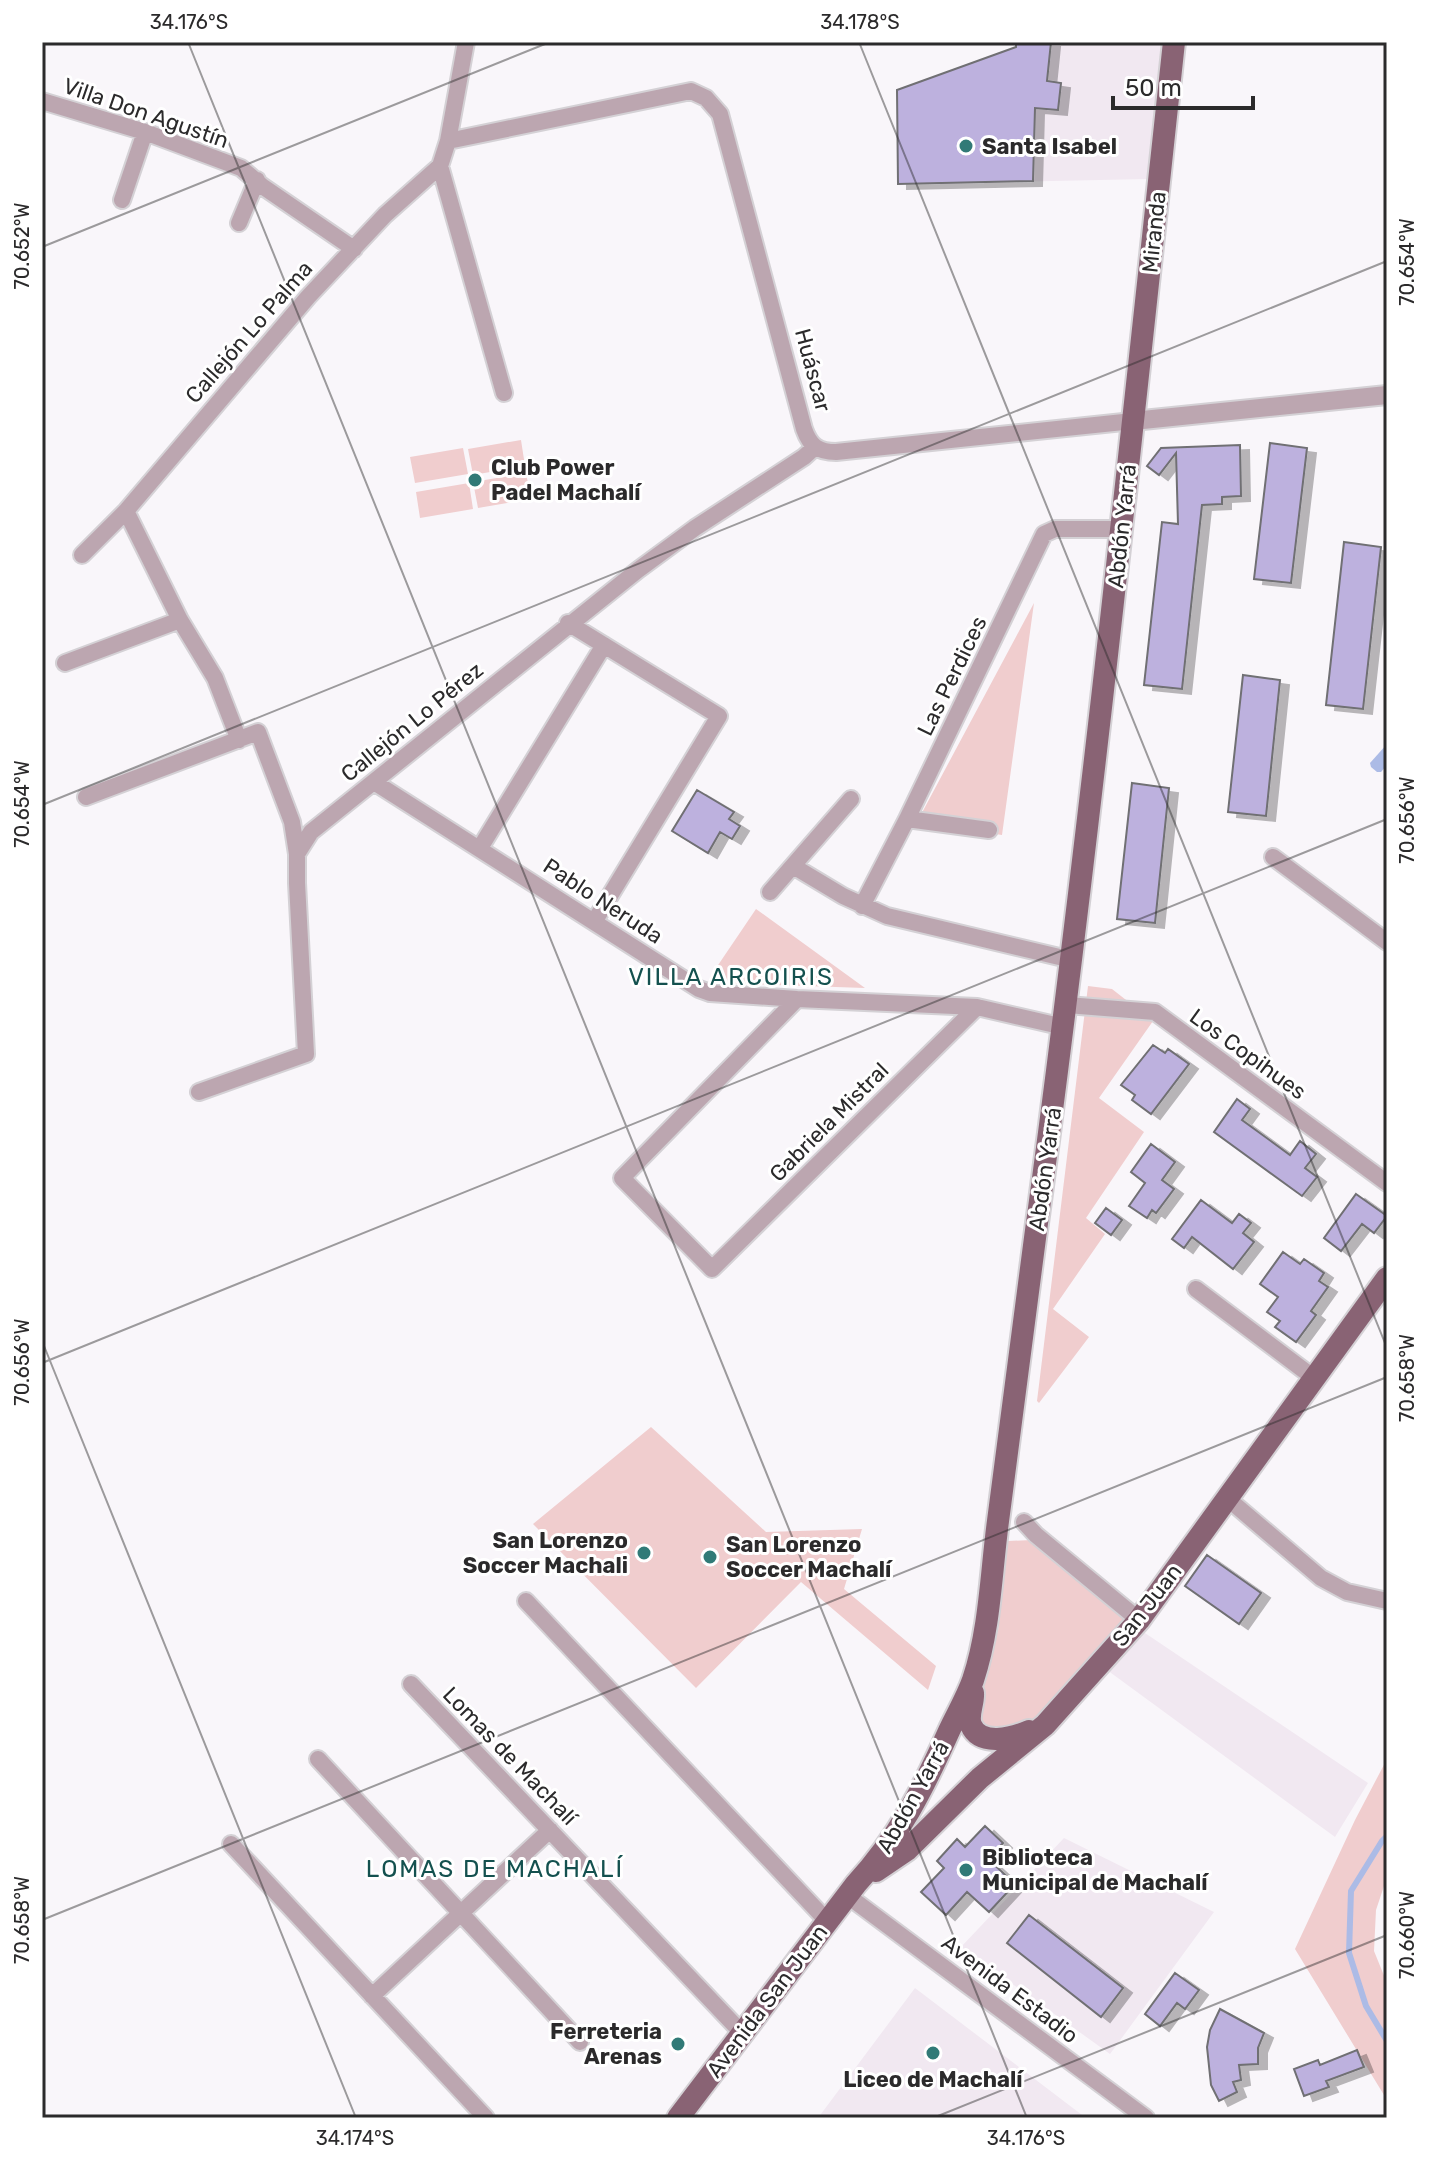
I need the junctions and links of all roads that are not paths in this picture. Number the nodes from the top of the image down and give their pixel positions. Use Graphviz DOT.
graph roads {
  1 [pos="466,42"];
  2 [pos="1174,42"];
  3 [pos="42,101"];
  4 [pos="145,132"];
  5 [pos="448,141"];
  6 [pos="440,166"];
  7 [pos="257,180"];
  8 [pos="122,200"];
  9 [pos="239,223"];
  10 [pos="354,249"];
  11 [pos="504,393"];
  12 [pos="1387,395"];
  13 [pos="1133,421"];
  14 [pos="815,447"];
  15 [pos="126,511"];
  16 [pos="1122,529"];
  17 [pos="82,555"];
  18 [pos="180,620"];
  19 [pos="568,623"];
  20 [pos="604,645"];
  21 [pos="65,663"];
  22 [pos="239,740"];
  23 [pos="374,782"];
  24 [pos="86,797"];
  25 [pos="851,799"];
  26 [pos="907,819"];
  27 [pos="989,830"];
  28 [pos="480,848"];
  29 [pos="297,854"];
  30 [pos="1273,857"];
  31 [pos="793,866"];
  32 [pos="770,892"];
  33 [pos="862,906"];
  34 [pos="594,922"];
  35 [pos="1387,942"];
  36 [pos="1072,960"];
  37 [pos="797,999"];
  38 [pos="977,1007"];
  39 [pos="1065,1016"];
  40 [pos="199,1092"];
  41 [pos="1387,1183"];
  42 [pos="1387,1278"];
  43 [pos="1196,1289"];
  44 [pos="1314,1378"];
  45 [pos="1227,1498"];
  46 [pos="1024,1522"];
  47 [pos="526,1601"];
  48 [pos="1387,1601"];
  49 [pos="1139,1620"];
  50 [pos="973,1680"];
  51 [pos="411,1684"];
  52 [pos="1045,1725"];
  53 [pos="318,1759"];
  54 [pos="550,1830"];
  55 [pos="231,1844"];
  56 [pos="852,1890"];
  57 [pos="461,1913"];
  58 [pos="828,1922"];
  59 [pos="372,1996"];
  60 [pos="742,2033"];
  61 [pos="580,2042"];
  62 [pos="486,2118"];
  63 [pos="678,2118"];
  64 [pos="1146,2118"];
  1 -- 5 [label="street"];
  2 -- 13 [label="main road, Miranda"];
  3 -- 4 [label="street, Villa Don Agustín"];
  4 -- 7 [label="street, Villa Don Agustín"];
  4 -- 8 [label="street"];
  5 -- 6 [label="street"];
  5 -- 14 [label="street, Huáscar"];
  6 -- 10 [label="street, Callejón Lo Palma"];
  6 -- 11 [label="street"];
  7 -- 9 [label="street"];
  7 -- 10 [label="street, Villa Don Agustín"];
  10 -- 15 [label="street, Callejón Lo Palma"];
  12 -- 13 [label="street, Huáscar"];
  13 -- 14 [label="street, Huáscar"];
  13 -- 16 [label="main road, Abdón Yarrá"];
  14 -- 19 [label="street, Callejón Lo Pérez"];
  15 -- 17 [label="street, Callejón Lo Palma"];
  15 -- 18 [label="street"];
  16 -- 26 [label="street, Las Perdices"];
  16 -- 36 [label="main road, Abdón Yarrá"];
  18 -- 21 [label="street"];
  18 -- 22 [label="street"];
  19 -- 20 [label="street"];
  19 -- 23 [label="street, Callejón Lo Pérez"];
  20 -- 28 [label="street"];
  20 -- 34 [label="street"];
  22 -- 24 [label="street"];
  22 -- 29 [label="street"];
  23 -- 28 [label="street, Pablo Neruda"];
  23 -- 29 [label="street, Callejón Lo Pérez"];
  25 -- 31 [label="street"];
  26 -- 27 [label="street"];
  26 -- 33 [label="street, Las Perdices"];
  28 -- 34 [label="street, Pablo Neruda"];
  29 -- 40 [label="street"];
  30 -- 35 [label="street"];
  31 -- 32 [label="street"];
  31 -- 33 [label="street"];
  33 -- 36 [label="street"];
  34 -- 37 [label="street, Pablo Neruda"];
  36 -- 39 [label="main road, Abdón Yarrá"];
  37 -- 38 [label="street, Pablo Neruda"];
  37 -- 38 [label="street, Gabriela Mistral"];
  38 -- 39 [label="street, Pablo Neruda"];
  39 -- 41 [label="street, Los Copihues"];
  39 -- 50 [label="main road, Abdón Yarrá"];
  42 -- 44 [label="main road, San Juan"];
  43 -- 44 [label="street"];
  44 -- 45 [label="main road, San Juan"];
  45 -- 48 [label="street"];
  45 -- 49 [label="main road, San Juan"];
  46 -- 49 [label="street"];
  47 -- 58 [label="street"];
  49 -- 52 [label="main road, San Juan"];
  50 -- 52 [label="main road"];
  50 -- 56 [label="main road, Abdón Yarrá"];
  51 -- 54 [label="street, Lomas de Machalí"];
  52 -- 56 [label="main road, San Juan"];
  53 -- 57 [label="street"];
  54 -- 57 [label="street"];
  54 -- 60 [label="street, Lomas de Machalí"];
  55 -- 59 [label="street"];
  56 -- 58 [label="main road, Avenida San Juan"];
  56 -- 64 [label="street, Avenida Estadio"];
  57 -- 59 [label="street"];
  57 -- 61 [label="street"];
  58 -- 60 [label="main road, Avenida San Juan"];
  59 -- 62 [label="street"];
  60 -- 63 [label="main road, Avenida San Juan"];
}
